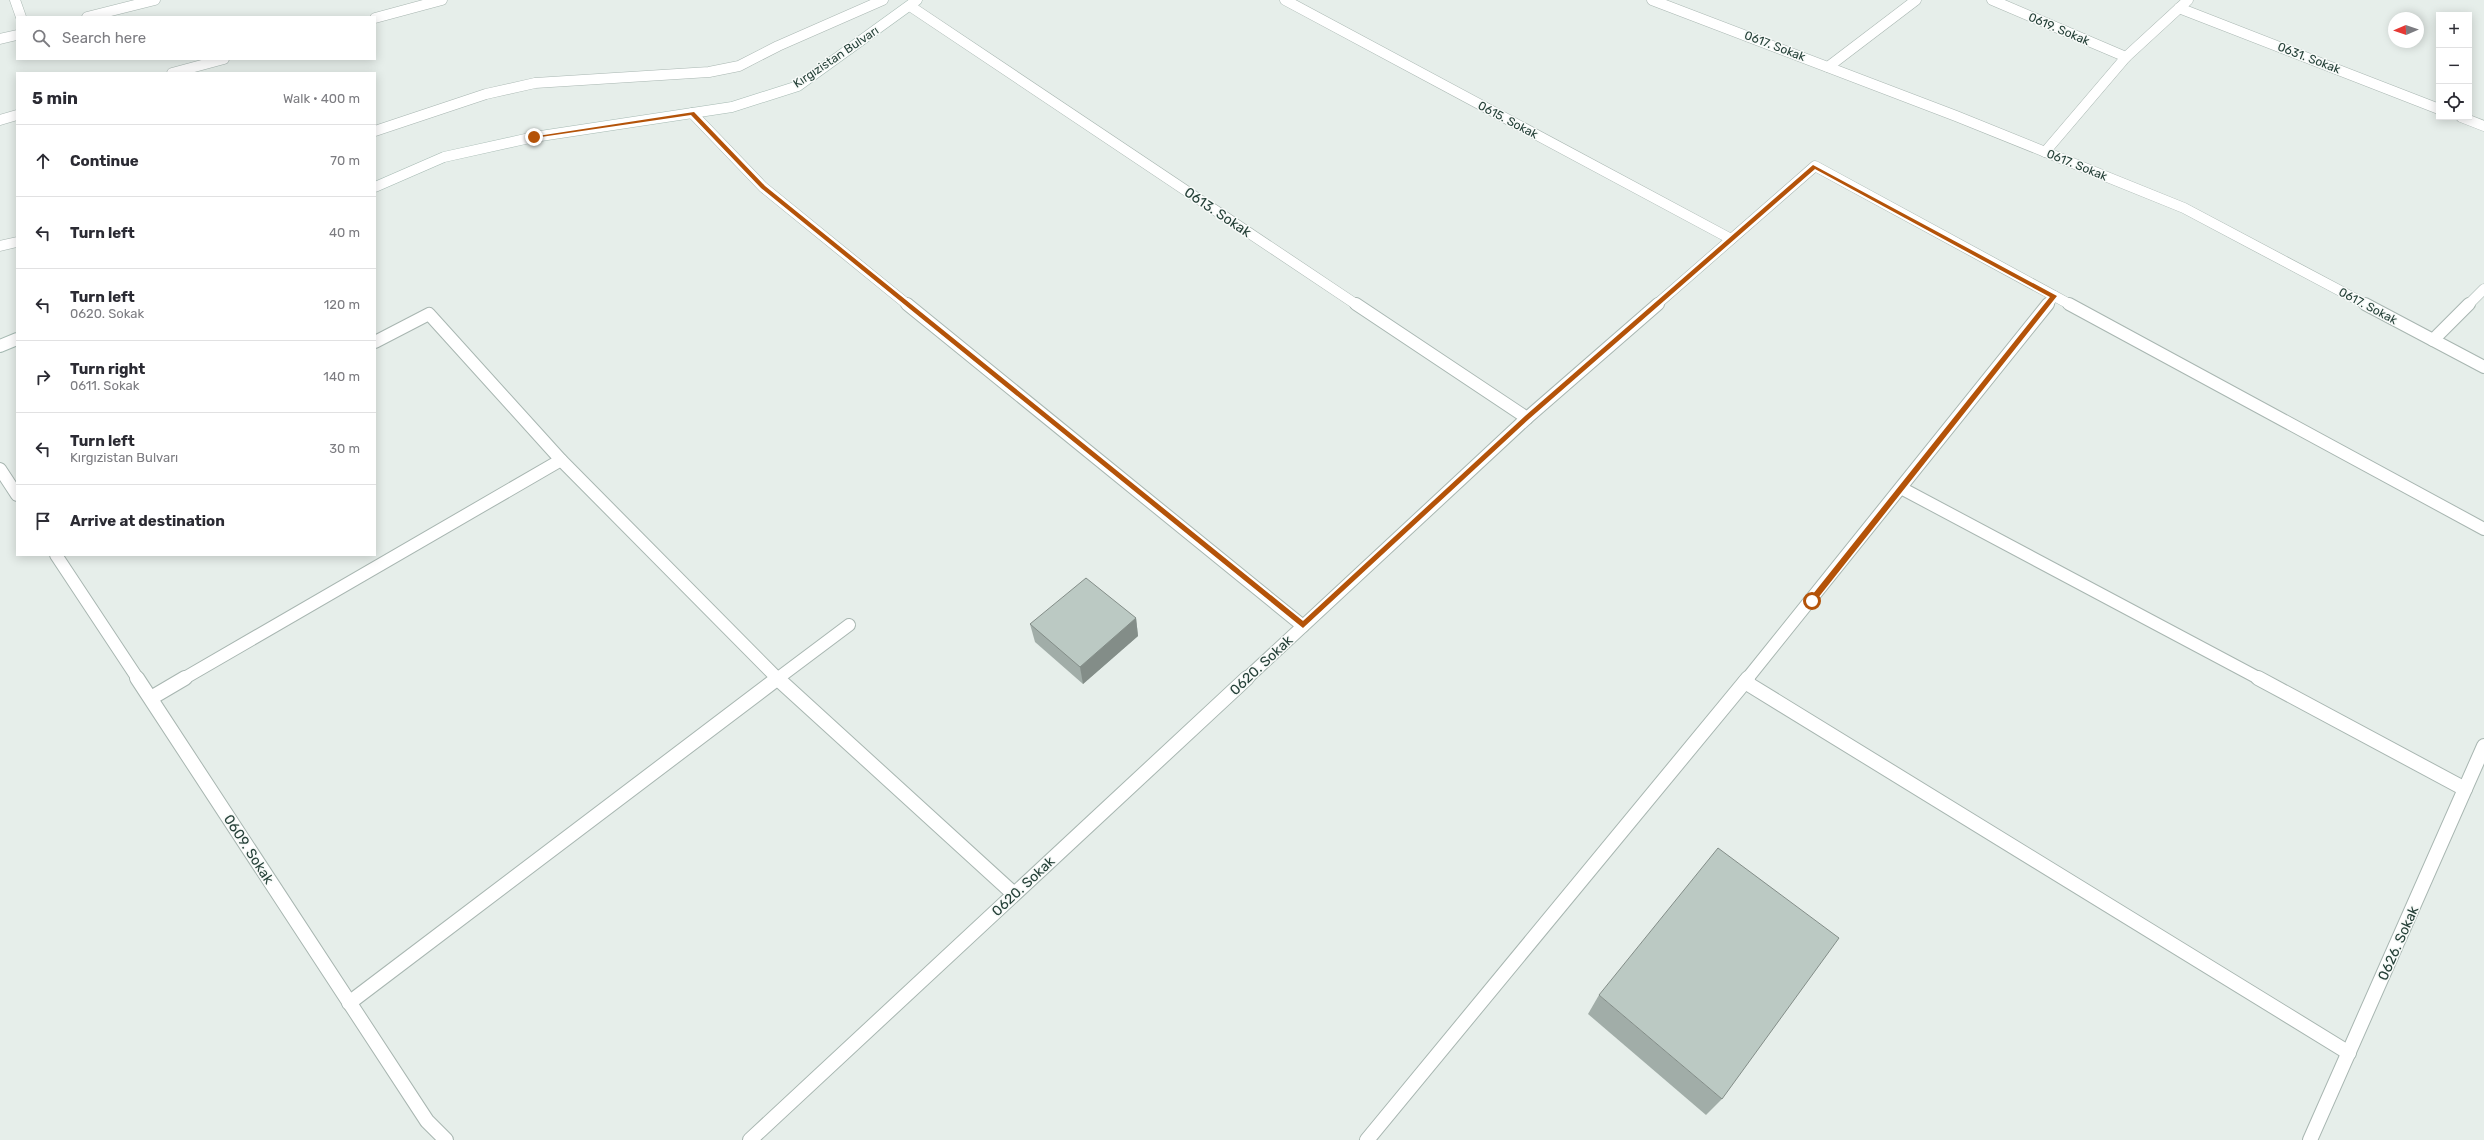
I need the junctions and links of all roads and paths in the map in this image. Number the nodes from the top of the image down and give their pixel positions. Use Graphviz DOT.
graph roads {
  1 [pos="15,0"];
  2 [pos="155,0"];
  3 [pos="442,0"];
  4 [pos="883,0"];
  5 [pos="1285,0"];
  6 [pos="1652,0"];
  7 [pos="1916,0"];
  8 [pos="1992,0"];
  9 [pos="2188,0"];
  10 [pos="913,3"];
  11 [pos="2179,8"];
  12 [pos="21,16"];
  13 [pos="91,16"];
  14 [pos="376,18"];
  15 [pos="16,35"];
  16 [pos="0,39"];
  17 [pos="2126,57"];
  18 [pos="220,60"];
  19 [pos="1828,67"];
  20 [pos="176,72"];
  21 [pos="2436,108"];
  22 [pos="692,113"];
  23 [pos="16,115"];
  24 [pos="0,120"];
  25 [pos="2469,120"];
  26 [pos="2484,126"];
  27 [pos="376,131"];
  28 [pos="2045,152"];
  29 [pos="376,187"];
  30 [pos="1732,239"];
  31 [pos="16,242"];
  32 [pos="0,246"];
  33 [pos="2484,289"];
  34 [pos="2054,296"];
  35 [pos="16,339"];
  36 [pos="2433,340"];
  37 [pos="376,341"];
  38 [pos="0,346"];
  39 [pos="2484,367"];
  40 [pos="1527,418"];
  41 [pos="561,460"];
  42 [pos="0,469"];
  43 [pos="1901,488"];
  44 [pos="16,493"];
  45 [pos="2484,529"];
  46 [pos="57,556"];
  47 [pos="849,625"];
  48 [pos="1303,626"];
  49 [pos="778,679"];
  50 [pos="1745,682"];
  51 [pos="151,698"];
  52 [pos="2484,746"];
  53 [pos="2465,789"];
  54 [pos="1014,894"];
  55 [pos="349,1003"];
  56 [pos="2350,1053"];
  57 [pos="446,1140"];
  58 [pos="750,1140"];
  59 [pos="1367,1140"];
  60 [pos="2310,1140"];
  1 -- 12 [label="street"];
  2 -- 13 [label="street"];
  3 -- 14 [label="street"];
  4 -- 27 [label="street"];
  5 -- 30 [label="street, 0615. Sokak"];
  6 -- 19 [label="street, 0617. Sokak"];
  7 -- 19 [label="street"];
  8 -- 17 [label="street, 0619. Sokak"];
  9 -- 11 [label="street"];
  10 -- 22 [label="street, Kırgızistan Bulvarı"];
  10 -- 40 [label="street, 0613. Sokak"];
  11 -- 17 [label="street"];
  11 -- 21 [label="street, 0631. Sokak"];
  15 -- 16 [label="street"];
  17 -- 28 [label="street"];
  18 -- 20 [label="street"];
  19 -- 28 [label="street, 0617. Sokak"];
  22 -- 29 [label="street, Kırgızistan Bulvarı"];
  22 -- 48 [label="street"];
  23 -- 24 [label="street"];
  25 -- 26 [label="street"];
  28 -- 36 [label="street, 0617. Sokak"];
  30 -- 34 [label="street, 0620. Sokak"];
  30 -- 40 [label="street, 0620. Sokak"];
  31 -- 32 [label="street"];
  33 -- 36 [label="street"];
  34 -- 43 [label="street"];
  34 -- 45 [label="street"];
  35 -- 38 [label="street"];
  36 -- 39 [label="street, 0617. Sokak"];
  37 -- 41 [label="street"];
  40 -- 48 [label="street, 0620. Sokak"];
  41 -- 49 [label="street"];
  41 -- 51 [label="street"];
  42 -- 44 [label="street"];
  43 -- 50 [label="street"];
  43 -- 53 [label="street"];
  46 -- 51 [label="street, 0609. Sokak"];
  47 -- 49 [label="street"];
  48 -- 54 [label="street, 0620. Sokak"];
  49 -- 54 [label="street"];
  49 -- 55 [label="street"];
  50 -- 56 [label="street"];
  50 -- 59 [label="street"];
  51 -- 55 [label="street, 0609. Sokak"];
  52 -- 53 [label="street, 0626. Sokak"];
  53 -- 56 [label="street, 0626. Sokak"];
  54 -- 58 [label="street, 0620. Sokak"];
  55 -- 57 [label="street, 0609. Sokak"];
  56 -- 60 [label="street, 0626. Sokak"];
}
